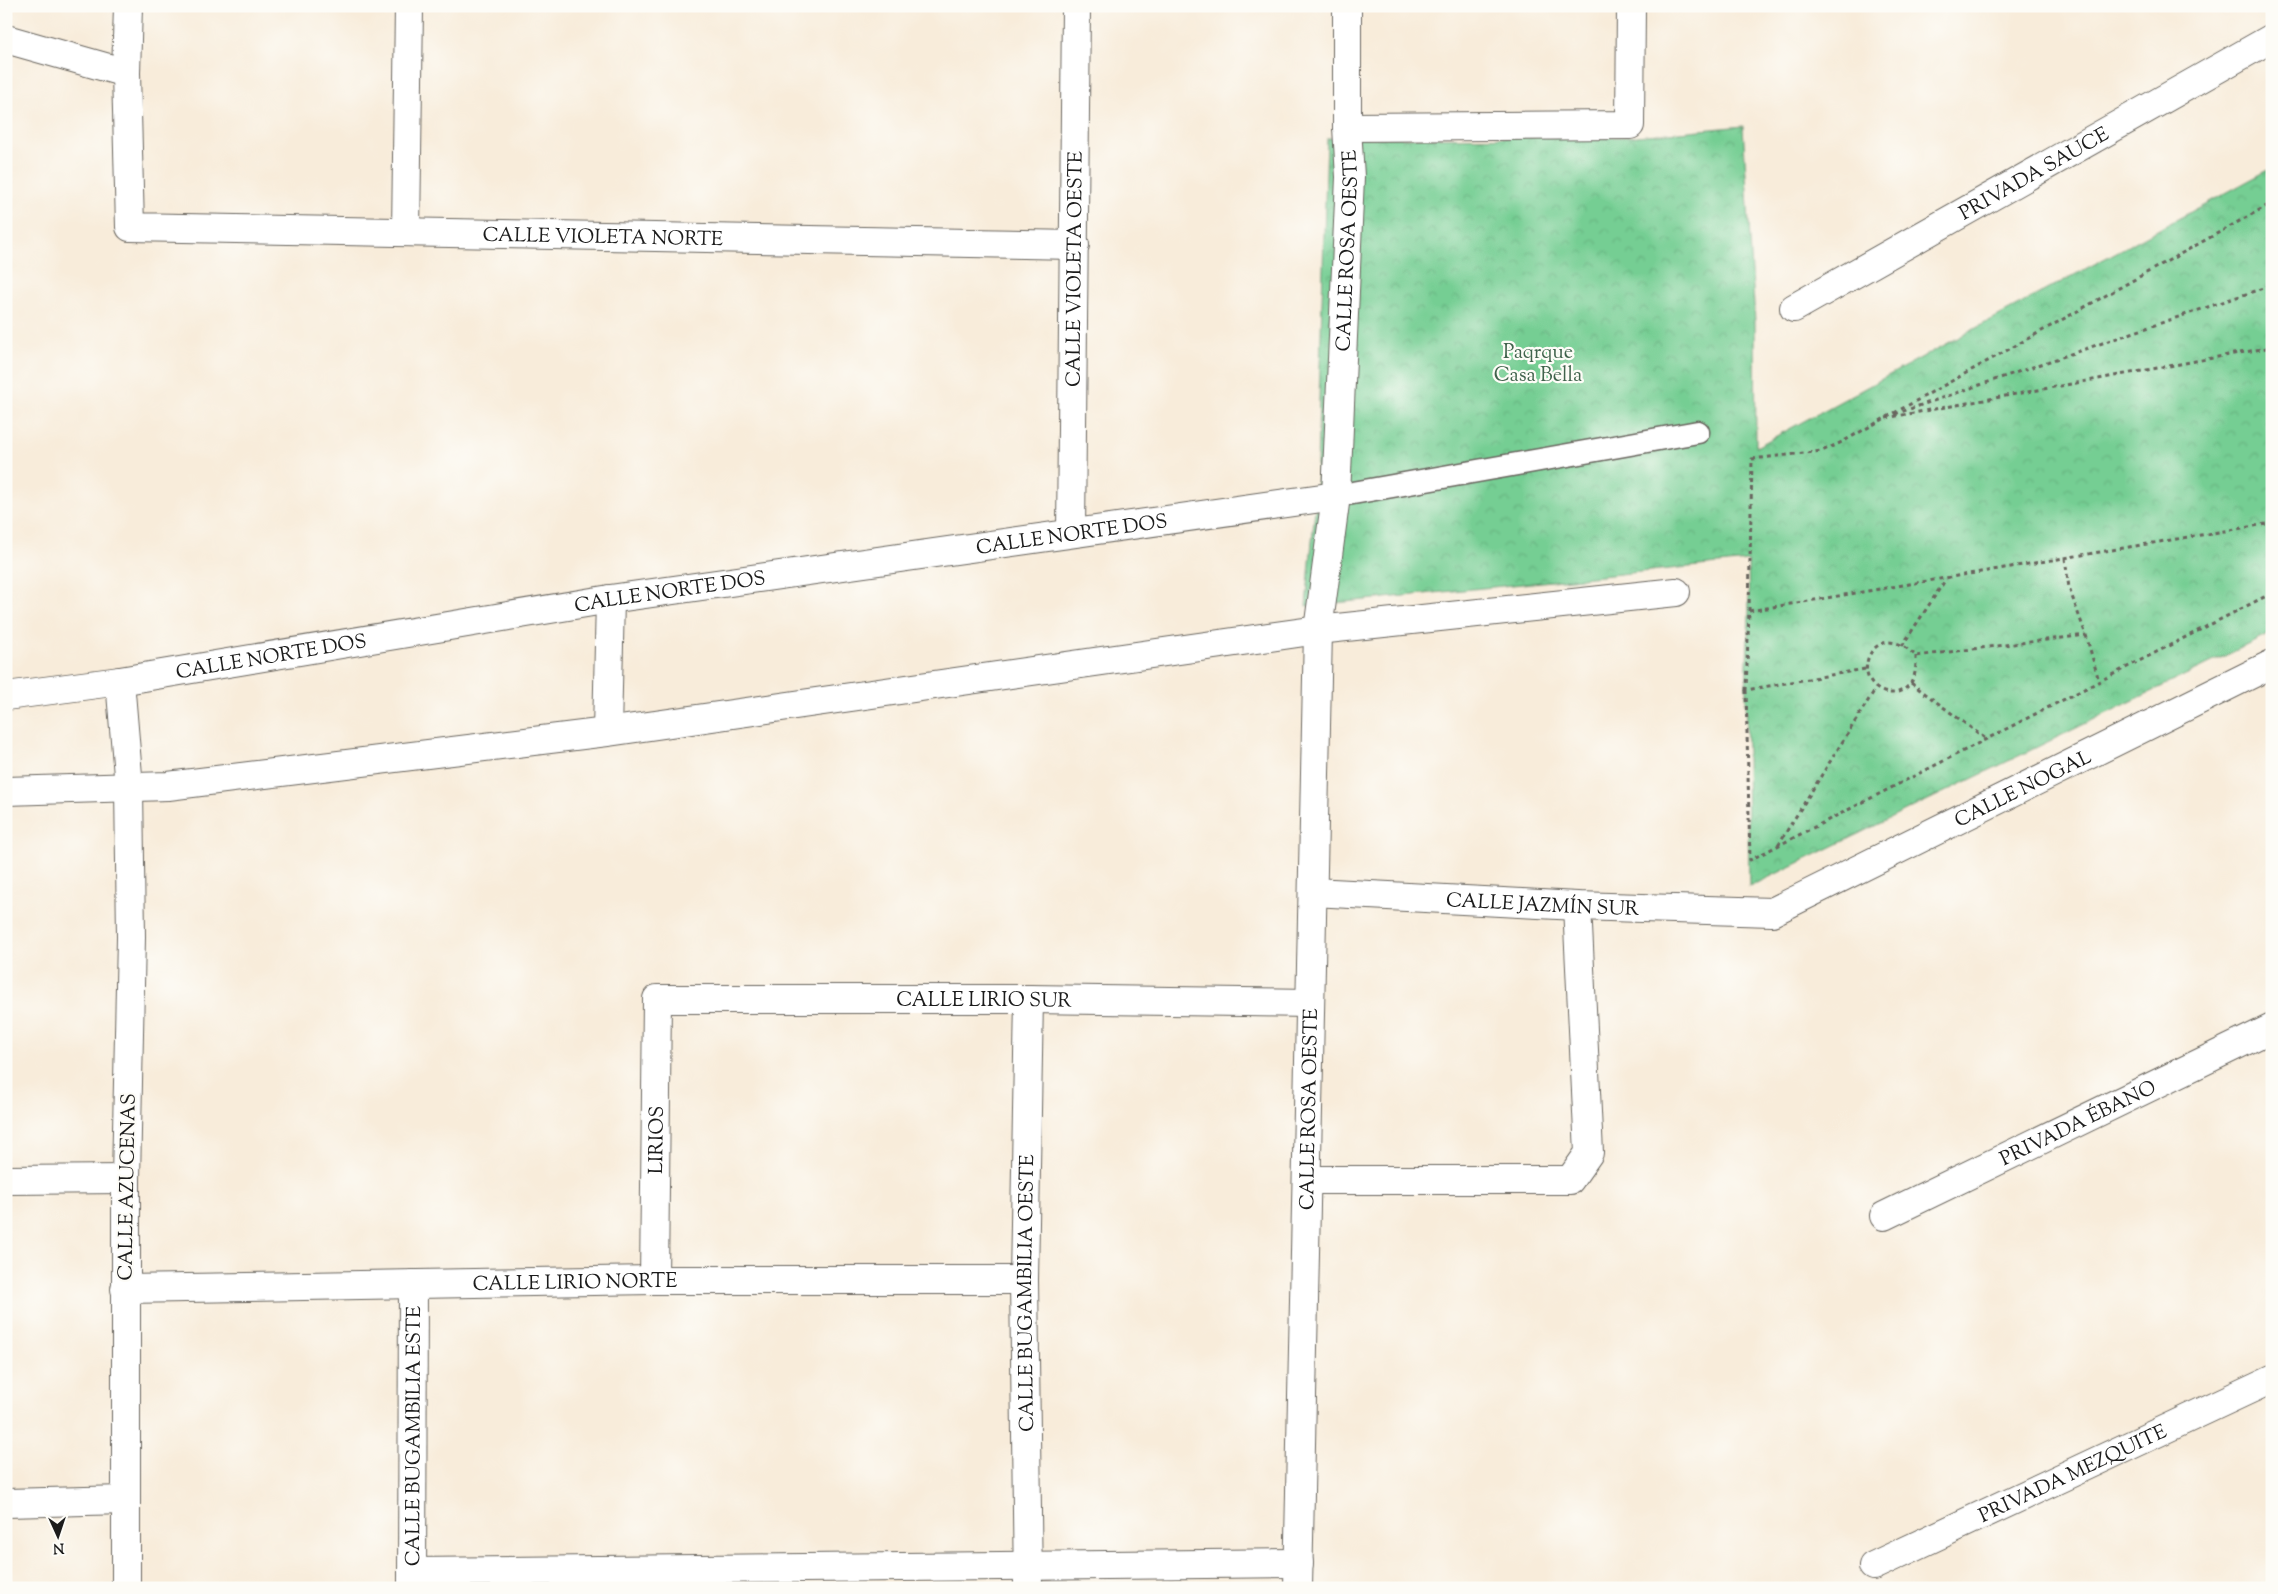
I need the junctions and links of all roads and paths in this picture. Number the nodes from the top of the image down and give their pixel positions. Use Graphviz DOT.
graph roads {
  1 [pos="128,6"];
  2 [pos="409,6"];
  3 [pos="1076,6"];
  4 [pos="1347,6"];
  5 [pos="1631,6"];
  6 [pos="2272,38"];
  7 [pos="6,39"];
  8 [pos="126,73"];
  9 [pos="1347,127"];
  10 [pos="2272,203"];
  11 [pos="406,232"];
  12 [pos="1075,245"];
  13 [pos="2271,285"];
  14 [pos="2272,290"];
  15 [pos="1794,308"];
  16 [pos="2272,347"];
  17 [pos="1887,417"];
  18 [pos="1882,419"];
  19 [pos="1698,432"];
  20 [pos="1336,496"];
  21 [pos="2272,523"];
  22 [pos="1071,533"];
  23 [pos="2065,558"];
  24 [pos="1947,578"];
  25 [pos="1676,592"];
  26 [pos="2272,593"];
  27 [pos="610,598"];
  28 [pos="1749,611"];
  29 [pos="1318,630"];
  30 [pos="2086,635"];
  31 [pos="1902,646"];
  32 [pos="1916,656"];
  33 [pos="2272,664"];
  34 [pos="1866,669"];
  35 [pos="120,681"];
  36 [pos="2099,681"];
  37 [pos="1911,683"];
  38 [pos="1876,688"];
  39 [pos="1746,690"];
  40 [pos="6,696"];
  41 [pos="607,732"];
  42 [pos="1987,739"];
  43 [pos="130,787"];
  44 [pos="6,792"];
  45 [pos="1777,846"];
  46 [pos="1313,892"];
  47 [pos="1578,906"];
  48 [pos="1772,912"];
  49 [pos="657,999"];
  50 [pos="1028,999"];
  51 [pos="1310,1002"];
  52 [pos="2272,1028"];
  53 [pos="126,1179"];
  54 [pos="6,1180"];
  55 [pos="1307,1180"];
  56 [pos="1884,1216"];
  57 [pos="654,1280"];
  58 [pos="1024,1280"];
  59 [pos="413,1284"];
  60 [pos="125,1289"];
  61 [pos="2272,1379"];
  62 [pos="124,1500"];
  63 [pos="6,1503"];
  64 [pos="1873,1566"];
  65 [pos="1298,1576"];
  66 [pos="1028,1578"];
  67 [pos="412,1580"];
  68 [pos="126,1588"];
  1 -- 8 [label="street"];
  2 -- 11 [label="street"];
  3 -- 12 [label="street, CALLE VIOLETA OESTE"];
  4 -- 9 [label="street, CALLE ROSA OESTE"];
  5 -- 9 [label="street"];
  6 -- 15 [label="street, PRIVADA SAUCE"];
  7 -- 8 [label="street"];
  8 -- 11 [label="street, CALLE VIOLETA NORTE"];
  9 -- 20 [label="street, CALLE ROSA OESTE"];
  10 -- 17 [label="path"];
  11 -- 12 [label="street, CALLE VIOLETA NORTE"];
  12 -- 22 [label="street, CALLE VIOLETA OESTE"];
  13 -- 14 [label="path"];
  13 -- 17 [label="path"];
  16 -- 18 [label="path"];
  17 -- 18 [label="path"];
  17 -- 18 [label="path"];
  18 -- 28 [label="path"];
  19 -- 20 [label="lane"];
  20 -- 22 [label="street, CALLE NORTE DOS"];
  20 -- 29 [label="street, CALLE ROSA OESTE"];
  21 -- 23 [label="path"];
  22 -- 27 [label="street, CALLE NORTE DOS"];
  23 -- 24 [label="path"];
  23 -- 30 [label="path"];
  24 -- 28 [label="path"];
  24 -- 31 [label="path"];
  25 -- 29 [label="street"];
  26 -- 36 [label="path"];
  27 -- 35 [label="street, CALLE NORTE DOS"];
  27 -- 41 [label="street"];
  28 -- 39 [label="path"];
  29 -- 41 [label="street"];
  29 -- 46 [label="street, CALLE ROSA OESTE"];
  30 -- 32 [label="path"];
  30 -- 36 [label="path"];
  31 -- 32 [label="path"];
  31 -- 34 [label="path"];
  32 -- 37 [label="path"];
  33 -- 48 [label="street, CALLE NOGAL"];
  34 -- 38 [label="path"];
  34 -- 39 [label="path"];
  35 -- 40 [label="street, CALLE NORTE DOS"];
  35 -- 43 [label="street, CALLE AZUCENAS"];
  36 -- 42 [label="path"];
  37 -- 38 [label="path"];
  37 -- 42 [label="path"];
  38 -- 45 [label="path"];
  39 -- 45 [label="path"];
  41 -- 43 [label="street"];
  42 -- 45 [label="path"];
  43 -- 44 [label="street"];
  43 -- 53 [label="street, CALLE AZUCENAS"];
  46 -- 47 [label="street, CALLE JAZMÍN SUR"];
  46 -- 51 [label="street, CALLE ROSA OESTE"];
  47 -- 48 [label="street, CALLE JAZMÍN SUR"];
  47 -- 55 [label="street"];
  49 -- 50 [label="street, CALLE LIRIO SUR"];
  49 -- 57 [label="street, LIRIOS"];
  50 -- 51 [label="street, CALLE LIRIO SUR"];
  50 -- 58 [label="street, CALLE BUGAMBILIA OESTE"];
  51 -- 55 [label="street, CALLE ROSA OESTE"];
  52 -- 56 [label="street, PRIVADA ÉBANO"];
  53 -- 54 [label="street"];
  53 -- 60 [label="street, CALLE AZUCENAS"];
  55 -- 65 [label="street, CALLE ROSA OESTE"];
  57 -- 58 [label="street, CALLE LIRIO NORTE"];
  57 -- 59 [label="street, CALLE LIRIO NORTE"];
  58 -- 66 [label="street, CALLE BUGAMBILIA OESTE"];
  59 -- 60 [label="street, CALLE LIRIO NORTE"];
  59 -- 67 [label="street, CALLE BUGAMBILIA ESTE"];
  60 -- 62 [label="street, CALLE AZUCENAS"];
  61 -- 64 [label="street, PRIVADA MEZQUITE"];
  62 -- 63 [label="street"];
  62 -- 68 [label="street, CALLE AZUCENAS"];
  65 -- 66 [label="street"];
  66 -- 67 [label="street"];
}
